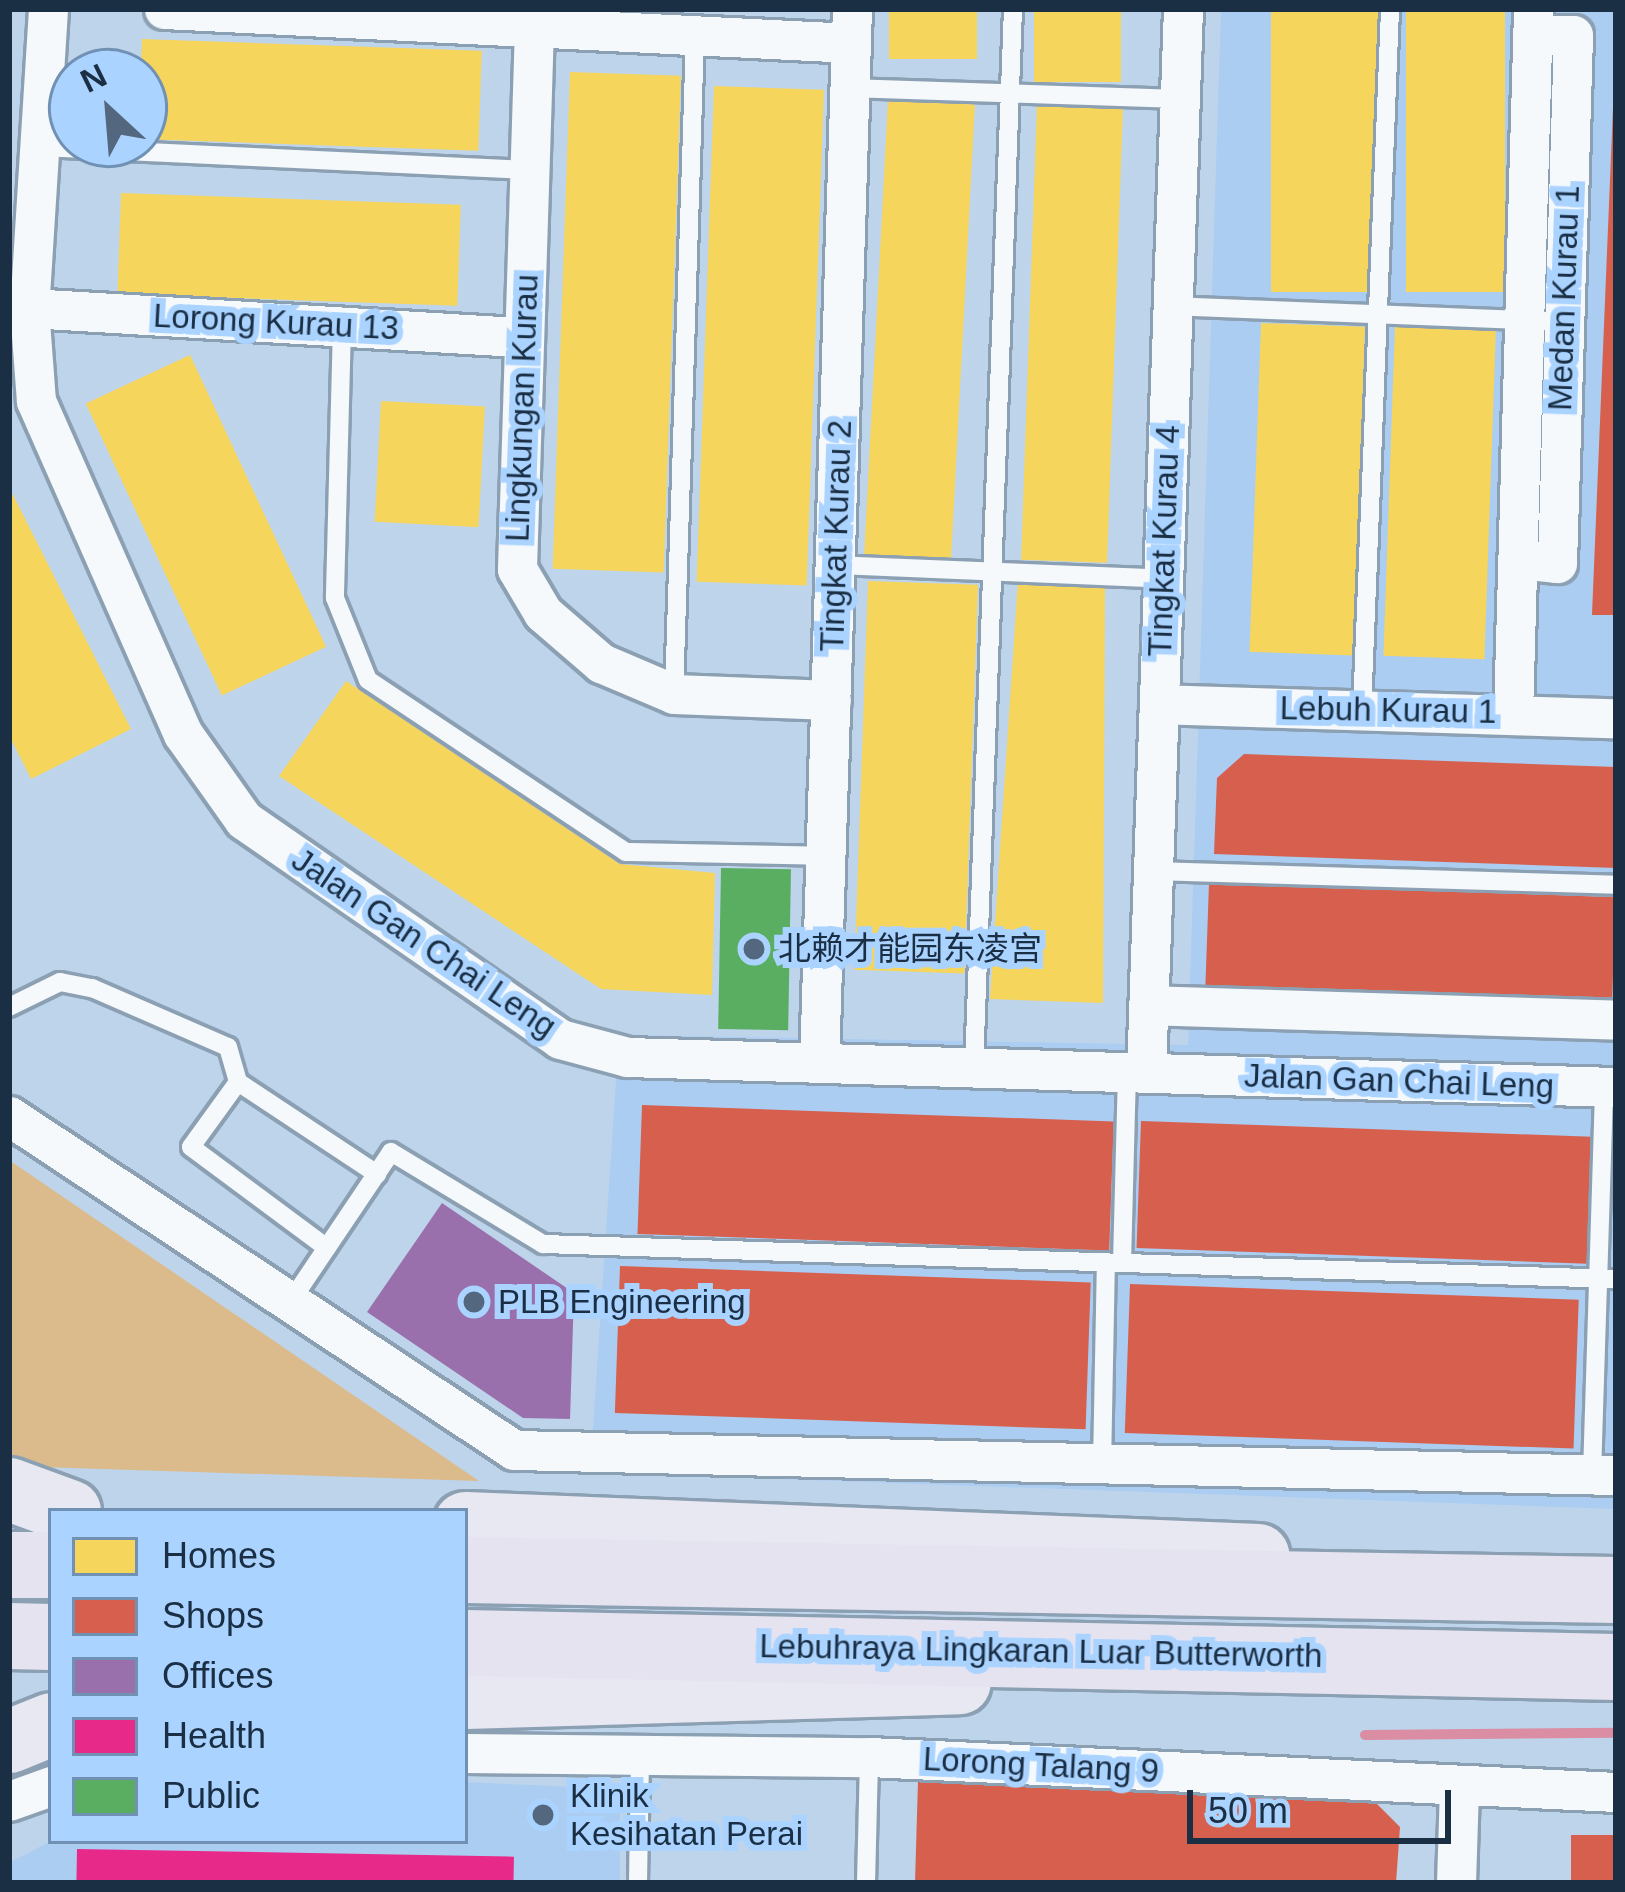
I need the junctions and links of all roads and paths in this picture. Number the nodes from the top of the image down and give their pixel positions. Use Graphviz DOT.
graph roads {
  1 [pos="48,9"];
  2 [pos="164,9"];
  3 [pos="1013,9"];
  4 [pos="1183,9"];
  5 [pos="1390,9"];
  6 [pos="457,16"];
  7 [pos="1533,22"];
  8 [pos="851,26"];
  9 [pos="534,27"];
  10 [pos="695,35"];
  11 [pos="850,88"];
  12 [pos="1010,94"];
  13 [pos="1179,99"];
  14 [pos="40,147"];
  15 [pos="529,170"];
  16 [pos="1172,306"];
  17 [pos="29,308"];
  18 [pos="1378,314"];
  19 [pos="1544,321"];
  20 [pos="342,326"];
  21 [pos="523,337"];
  22 [pos="19,356"];
  23 [pos="835,565"];
  24 [pos="994,572"];
  25 [pos="1163,580"];
  26 [pos="674,694"];
  27 [pos="831,700"];
  28 [pos="1159,704"];
  29 [pos="1362,710"];
  30 [pos="1513,713"];
  31 [pos="1616,718"];
  32 [pos="826,856"];
  33 [pos="1153,871"];
  34 [pos="1616,885"];
  35 [pos="1148,1005"];
  36 [pos="9,1007"];
  37 [pos="1616,1020"];
  38 [pos="820,1063"];
  39 [pos="974,1067"];
  40 [pos="1137,1072"];
  41 [pos="238,1082"];
  42 [pos="1610,1087"];
  43 [pos="9,1116"];
  44 [pos="377,1174"];
  45 [pos="327,1247"];
  46 [pos="1114,1263"];
  47 [pos="1607,1279"];
  48 [pos="289,1305"];
  49 [pos="1102,1466"];
  50 [pos="1604,1474"];
  51 [pos="9,1489"];
  52 [pos="61,1508"];
  53 [pos="9,1513"];
  54 [pos="48,1513"];
  55 [pos="468,1523"];
  56 [pos="9,1565"];
  57 [pos="48,1565"];
  58 [pos="468,1570"];
  59 [pos="1376,1581"];
  60 [pos="1616,1590"];
  61 [pos="9,1636"];
  62 [pos="48,1637"];
  63 [pos="468,1642"];
  64 [pos="1355,1655"];
  65 [pos="1525,1663"];
  66 [pos="1616,1666"];
  67 [pos="1616,1687"];
  68 [pos="468,1697"];
  69 [pos="9,1709"];
  70 [pos="48,1709"];
  71 [pos="48,1725"];
  72 [pos="9,1741"];
  73 [pos="468,1753"];
  74 [pos="640,1755"];
  75 [pos="869,1757"];
  76 [pos="1459,1786"];
  77 [pos="48,1787"];
  78 [pos="1616,1792"];
  79 [pos="9,1801"];
  80 [pos="638,1883"];
  81 [pos="866,1883"];
  82 [pos="1456,1883"];
  1 -- 14 [label="street, Jalan Gan Chai Leng"];
  2 -- 6 [label="street"];
  3 -- 12 [label="lane"];
  4 -- 13 [label="street, Tingkat Kurau 4"];
  5 -- 18 [label="lane"];
  6 -- 9 [label="street"];
  7 -- 19 [label="street, Medan Kurau 1"];
  8 -- 10 [label="street"];
  8 -- 11 [label="street, Tingkat Kurau 2"];
  9 -- 10 [label="street"];
  9 -- 15 [label="street, Lingkungan Kurau"];
  10 -- 26 [label="lane"];
  11 -- 12 [label="lane"];
  11 -- 23 [label="street, Tingkat Kurau 2"];
  12 -- 13 [label="lane"];
  12 -- 24 [label="lane"];
  13 -- 16 [label="street, Tingkat Kurau 4"];
  14 -- 15 [label="lane"];
  14 -- 17 [label="street, Jalan Gan Chai Leng"];
  15 -- 21 [label="street, Lingkungan Kurau"];
  16 -- 18 [label="lane"];
  16 -- 25 [label="street, Tingkat Kurau 4"];
  17 -- 20 [label="street, Lorong Kurau 13"];
  17 -- 22 [label="street, Jalan Gan Chai Leng"];
  18 -- 19 [label="lane"];
  18 -- 29 [label="lane"];
  19 -- 30 [label="street, Medan Kurau 1"];
  20 -- 21 [label="street, Lorong Kurau 13"];
  20 -- 32 [label="lane"];
  21 -- 26 [label="street, Lingkungan Kurau"];
  22 -- 38 [label="street, Jalan Gan Chai Leng"];
  23 -- 24 [label="lane"];
  23 -- 27 [label="street, Tingkat Kurau 2"];
  24 -- 25 [label="lane"];
  24 -- 39 [label="lane"];
  25 -- 28 [label="street, Tingkat Kurau 4"];
  26 -- 27 [label="street, Lingkungan Kurau"];
  27 -- 32 [label="street, Tingkat Kurau 2"];
  28 -- 29 [label="street, Lebuh Kurau 1"];
  28 -- 33 [label="street, Tingkat Kurau 4"];
  29 -- 30 [label="street, Lebuh Kurau 1"];
  30 -- 31 [label="street, Lebuh Kurau 1"];
  32 -- 38 [label="street, Tingkat Kurau 2"];
  33 -- 34 [label="lane"];
  33 -- 35 [label="street, Tingkat Kurau 4"];
  35 -- 37 [label="street, Jalan Gan Chai Leng"];
  35 -- 40 [label="street, Tingkat Kurau 4"];
  36 -- 41 [label="lane"];
  38 -- 39 [label="street, Jalan Gan Chai Leng"];
  39 -- 40 [label="street, Jalan Gan Chai Leng"];
  40 -- 42 [label="street, Jalan Gan Chai Leng"];
  40 -- 46 [label="lane"];
  41 -- 44 [label="lane"];
  41 -- 45 [label="lane"];
  42 -- 47 [label="lane"];
  43 -- 48 [label="street"];
  44 -- 45 [label="lane"];
  44 -- 46 [label="lane"];
  45 -- 48 [label="lane"];
  46 -- 47 [label="lane"];
  46 -- 49 [label="lane"];
  47 -- 50 [label="lane"];
  48 -- 49 [label="street"];
  49 -- 50 [label="street"];
  51 -- 52 [label="highway"];
  53 -- 54 [label="highway"];
  55 -- 59 [label="highway"];
  56 -- 57 [label="highway"];
  58 -- 59 [label="highway"];
  59 -- 60 [label="highway"];
  61 -- 62 [label="highway"];
  63 -- 64 [label="highway, Lebuhraya Lingkaran Luar Butterworth"];
  64 -- 65 [label="highway, Lebuhraya Lingkaran Luar Butterworth"];
  64 -- 68 [label="highway"];
  65 -- 66 [label="highway, Lebuhraya Lingkaran Luar Butterworth"];
  65 -- 67 [label="highway"];
  69 -- 70 [label="highway"];
  71 -- 72 [label="highway"];
  73 -- 74 [label="street, Lorong Talang 9"];
  74 -- 75 [label="street, Lorong Talang 9"];
  74 -- 80 [label="lane"];
  75 -- 76 [label="street, Lorong Talang 9"];
  75 -- 81 [label="lane"];
  76 -- 78 [label="street, Lorong Talang 9"];
  76 -- 82 [label="street"];
  77 -- 79 [label="street"];
}
